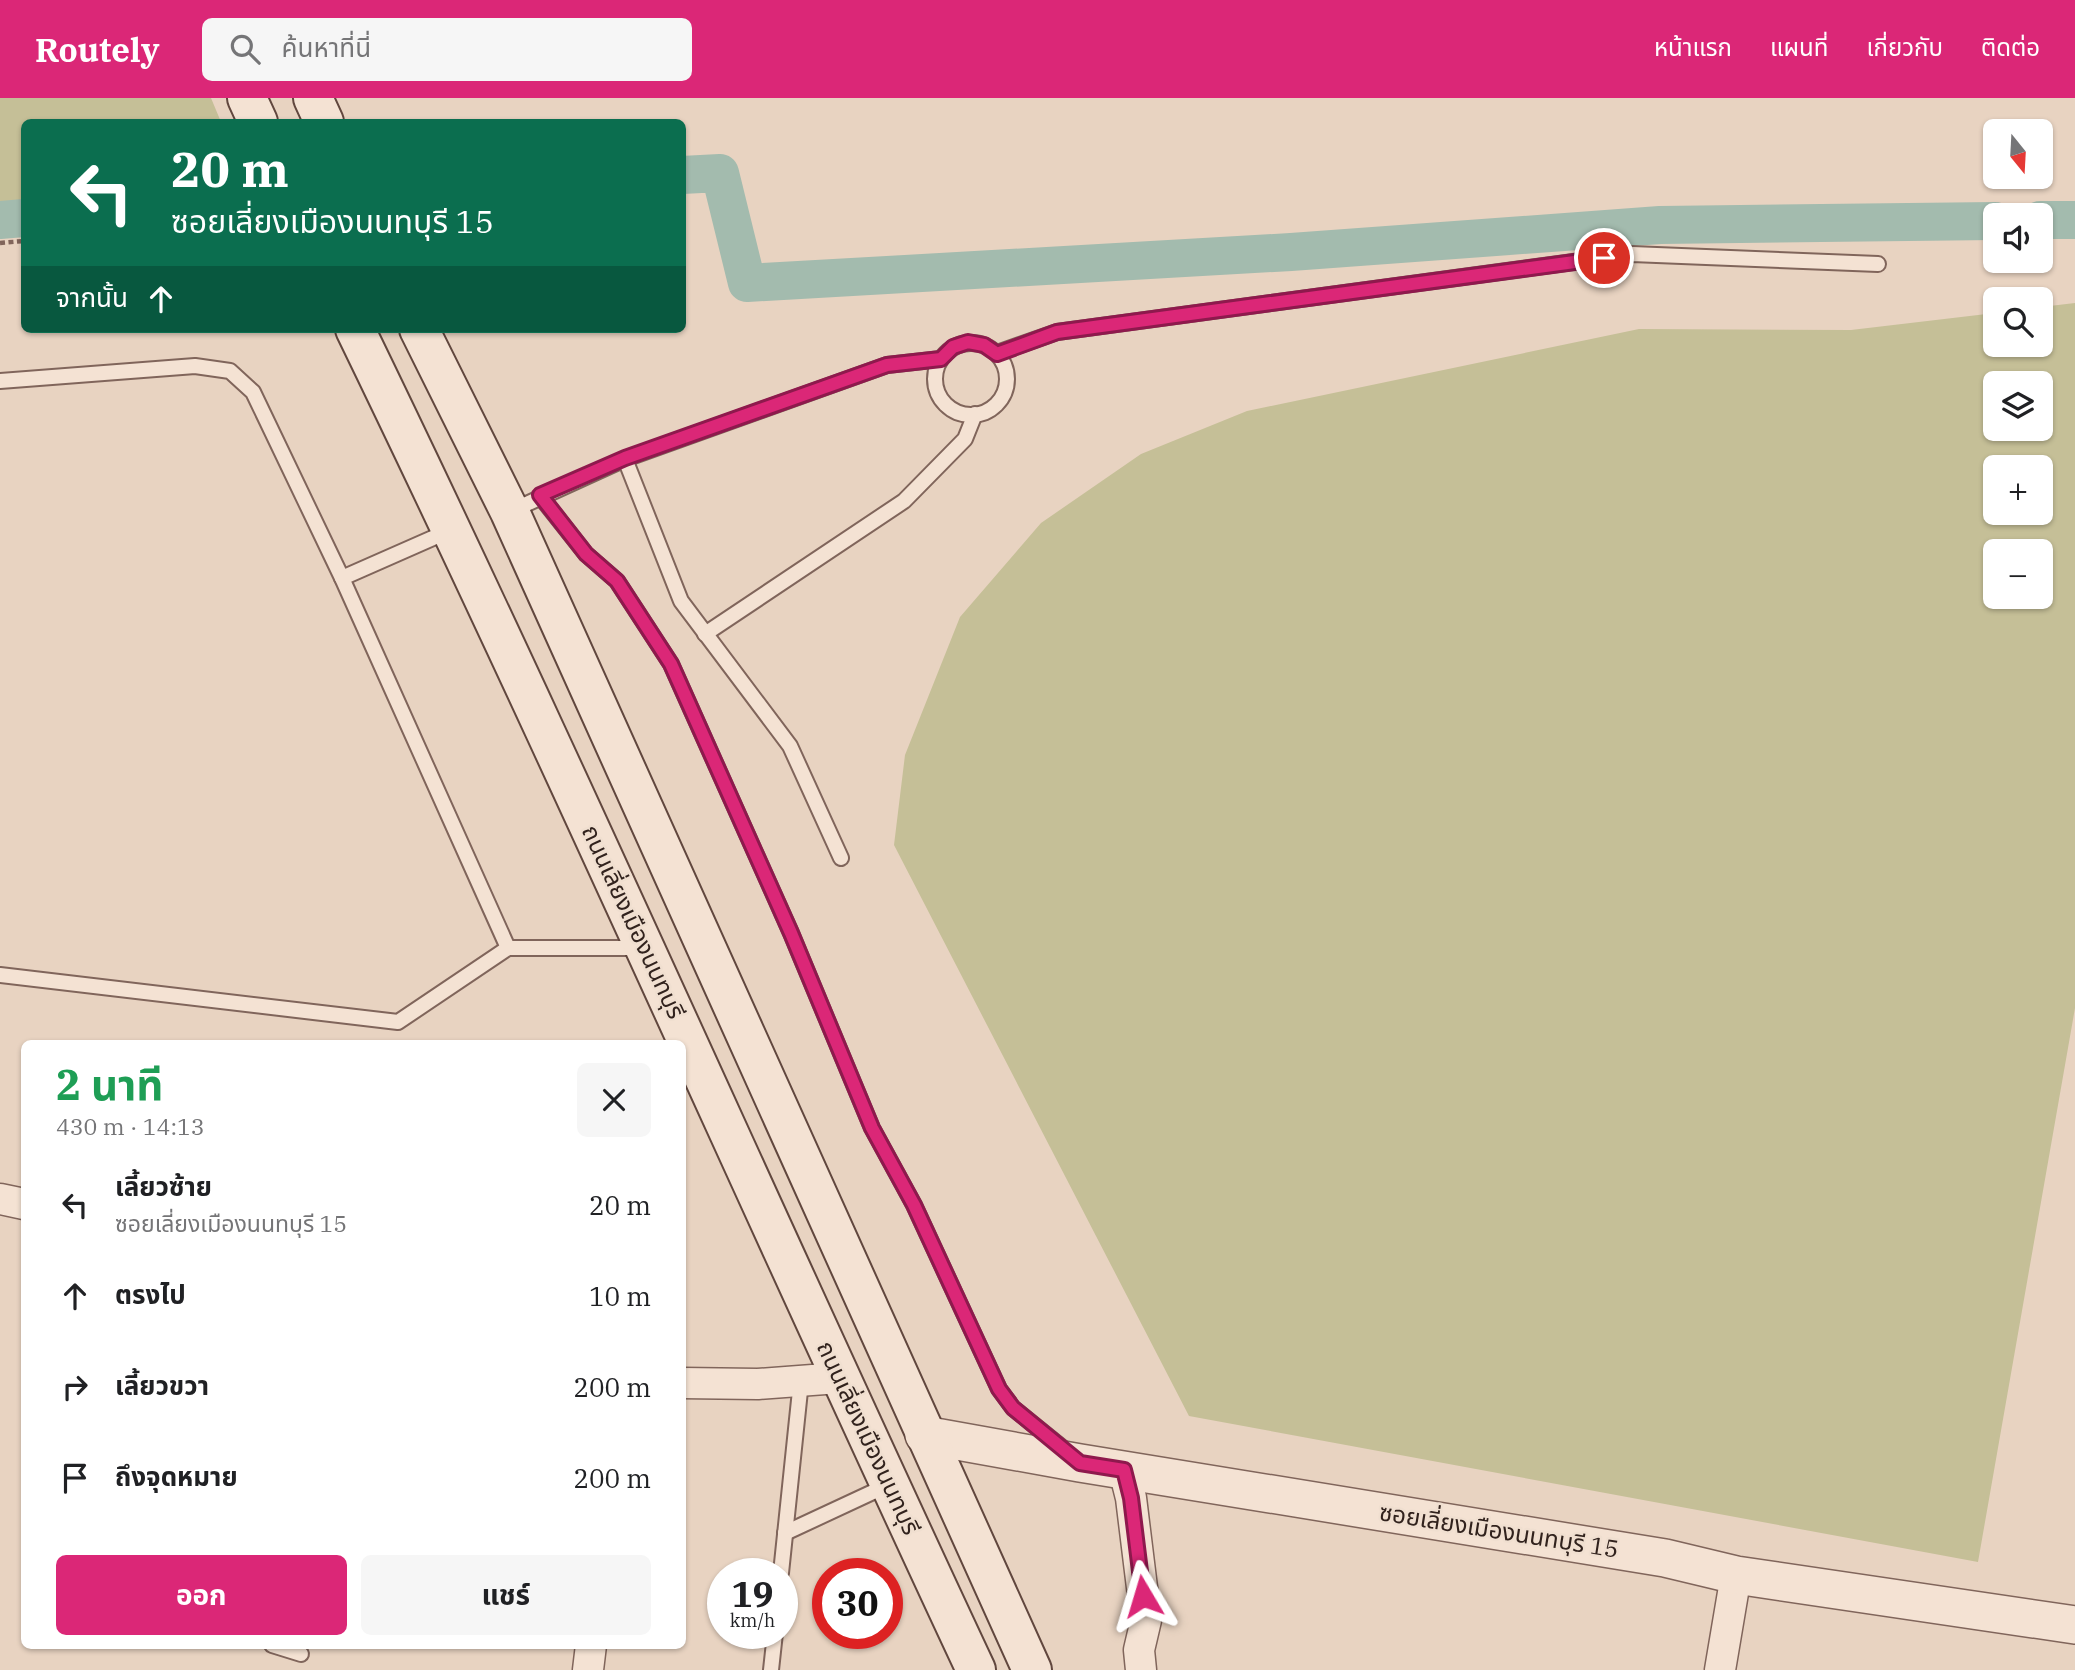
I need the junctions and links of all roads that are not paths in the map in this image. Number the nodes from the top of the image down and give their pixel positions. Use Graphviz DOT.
graph roads {
  1 [pos="247,98"];
  2 [pos="313,98"];
  3 [pos="257,119"];
  4 [pos="323,119"];
  5 [pos="1878,264"];
  6 [pos="357,333"];
  7 [pos="421,333"];
  8 [pos="997,354"];
  9 [pos="941,359"];
  10 [pos="0,381"];
  11 [pos="975,414"];
  12 [pos="625,458"];
  13 [pos="525,504"];
  14 [pos="452,529"];
  15 [pos="342,578"];
  16 [pos="705,634"];
  17 [pos="841,858"];
  18 [pos="508,948"];
  19 [pos="645,948"];
  20 [pos="0,975"];
  21 [pos="0,1199"];
  22 [pos="21,1203"];
  23 [pos="839,1378"];
  24 [pos="801,1381"];
  25 [pos="686,1383"];
  26 [pos="924,1434"];
  27 [pos="1080,1463"];
  28 [pos="1124,1470"];
  29 [pos="889,1484"];
  30 [pos="785,1533"];
  31 [pos="782,1558"];
  32 [pos="1736,1575"];
  33 [pos="2075,1625"];
  34 [pos="285,1649"];
  35 [pos="591,1649"];
  36 [pos="773,1649"];
  37 [pos="301,1654"];
  38 [pos="588,1670"];
  39 [pos="771,1670"];
  40 [pos="976,1670"];
  41 [pos="1032,1670"];
  42 [pos="1141,1670"];
  43 [pos="1720,1670"];
  1 -- 3 [label="main road"];
  2 -- 4 [label="main road"];
  5 -- 8 [label="lane"];
  6 -- 14 [label="main road, ถนนเลี่ยงเมืองนนทบุรี"];
  7 -- 13 [label="main road"];
  8 -- 9 [label="lane"];
  8 -- 11 [label="lane"];
  9 -- 11 [label="lane"];
  9 -- 12 [label="lane"];
  10 -- 15 [label="lane"];
  11 -- 16 [label="lane"];
  12 -- 13 [label="lane"];
  12 -- 16 [label="lane"];
  13 -- 26 [label="main road"];
  13 -- 27 [label="lane"];
  14 -- 15 [label="lane"];
  14 -- 19 [label="main road, ถนนเลี่ยงเมืองนนทบุรี"];
  15 -- 18 [label="lane"];
  16 -- 17 [label="lane"];
  18 -- 19 [label="lane"];
  18 -- 20 [label="lane"];
  19 -- 23 [label="main road, ถนนเลี่ยงเมืองนนทบุรี"];
  21 -- 22 [label="street"];
  23 -- 24 [label="street"];
  23 -- 29 [label="main road, ถนนเลี่ยงเมืองนนทบุรี"];
  24 -- 25 [label="street"];
  24 -- 30 [label="lane"];
  26 -- 27 [label="street, ซอยเลี่ยงเมืองนนทบุรี 15"];
  26 -- 41 [label="main road"];
  27 -- 28 [label="street, ซอยเลี่ยงเมืองนนทบุรี 15"];
  28 -- 32 [label="street, ซอยเลี่ยงเมืองนนทบุรี 15"];
  28 -- 42 [label="street"];
  29 -- 30 [label="lane"];
  29 -- 40 [label="main road, ถนนเลี่ยงเมืองนนทบุรี"];
  30 -- 31 [label="lane"];
  32 -- 33 [label="street, ซอยเลี่ยงเมืองนนทบุรี 15"];
  32 -- 43 [label="street"];
  34 -- 37 [label="lane"];
  35 -- 38 [label="street"];
  36 -- 39 [label="lane"];
}
